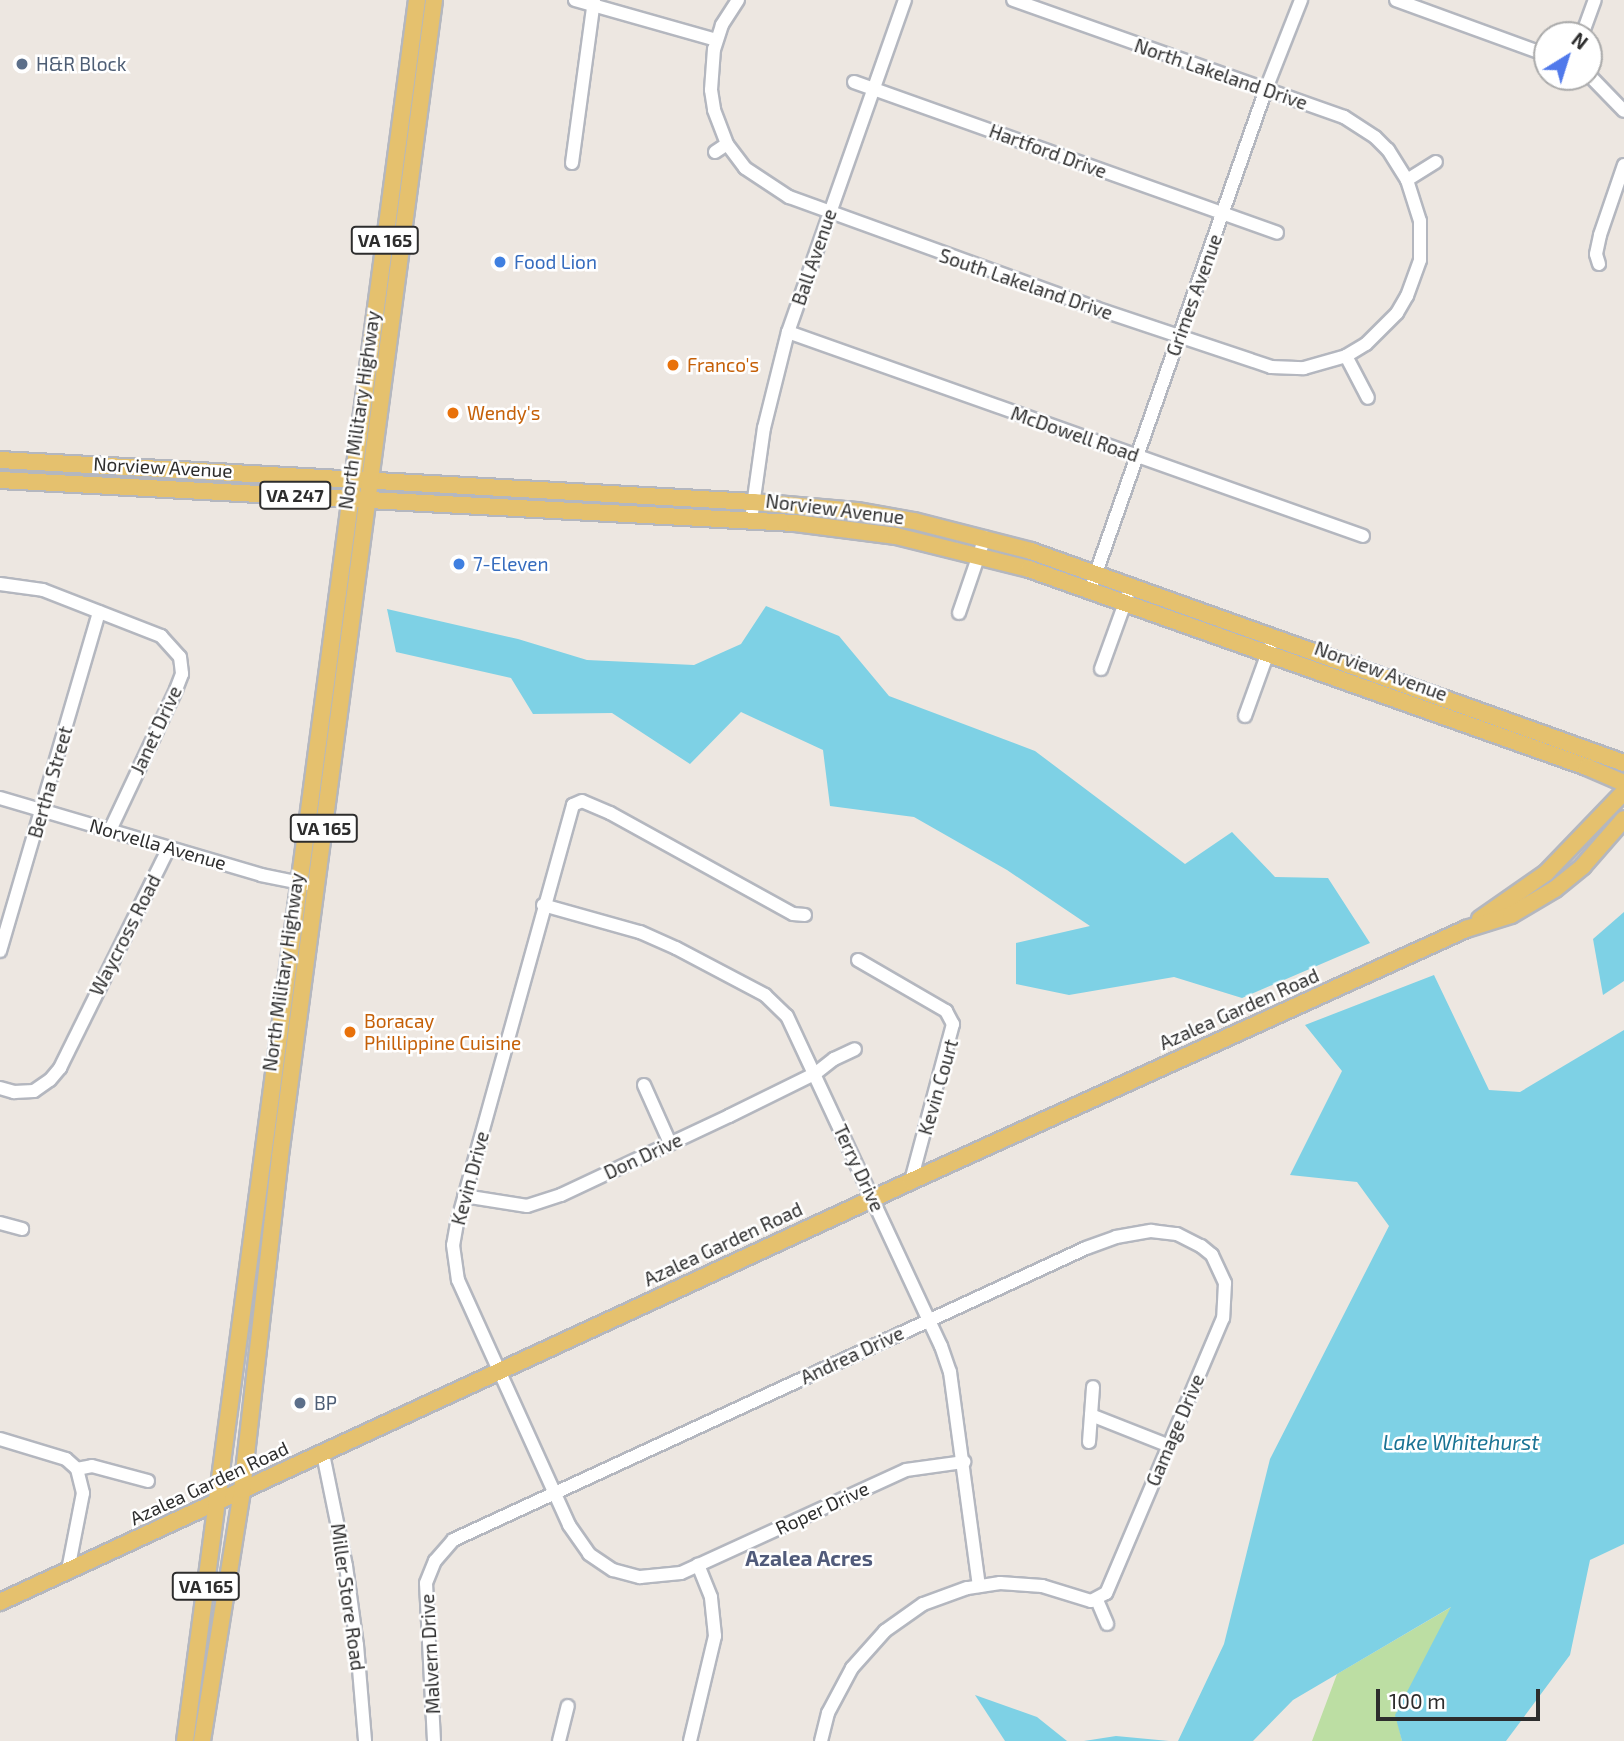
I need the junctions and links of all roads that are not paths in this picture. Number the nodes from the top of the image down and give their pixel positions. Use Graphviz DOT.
graph roads {
  1 [pos="417,0"];
  2 [pos="435,0"];
  3 [pos="575,0"];
  4 [pos="738,0"];
  5 [pos="905,0"];
  6 [pos="1013,0"];
  7 [pos="1301,0"];
  8 [pos="1396,0"];
  9 [pos="1595,0"];
  10 [pos="594,2"];
  11 [pos="1587,21"];
  12 [pos="716,40"];
  13 [pos="1533,50"];
  14 [pos="854,82"];
  15 [pos="874,89"];
  16 [pos="1266,89"];
  17 [pos="1603,89"];
  18 [pos="1624,111"];
  19 [pos="727,144"];
  20 [pos="715,152"];
  21 [pos="1436,162"];
  22 [pos="572,163"];
  23 [pos="1624,165"];
  24 [pos="1407,180"];
  25 [pos="830,212"];
  26 [pos="1223,214"];
  27 [pos="1277,233"];
  28 [pos="1421,249"];
  29 [pos="1599,264"];
  30 [pos="788,332"];
  31 [pos="1179,336"];
  32 [pos="1346,356"];
  33 [pos="1368,398"];
  34 [pos="1137,456"];
  35 [pos="0,460"];
  36 [pos="354,479"];
  37 [pos="0,480"];
  38 [pos="370,481"];
  39 [pos="351,499"];
  40 [pos="368,500"];
  41 [pos="753,502"];
  42 [pos="751,520"];
  43 [pos="1363,536"];
  44 [pos="985,537"];
  45 [pos="979,555"];
  46 [pos="1096,573"];
  47 [pos="0,584"];
  48 [pos="1131,586"];
  49 [pos="1090,590"];
  50 [pos="1125,603"];
  51 [pos="99,612"];
  52 [pos="959,613"];
  53 [pos="1274,636"];
  54 [pos="1268,653"];
  55 [pos="1101,669"];
  56 [pos="1245,716"];
  57 [pos="1624,763"];
  58 [pos="1624,783"];
  59 [pos="1624,792"];
  60 [pos="0,798"];
  61 [pos="41,810"];
  62 [pos="1624,819"];
  63 [pos="110,830"];
  64 [pos="169,847"];
  65 [pos="299,883"];
  66 [pos="316,884"];
  67 [pos="543,905"];
  68 [pos="805,915"];
  69 [pos="1466,929"];
  70 [pos="0,951"];
  71 [pos="858,960"];
  72 [pos="855,1049"];
  73 [pos="816,1073"];
  74 [pos="644,1085"];
  75 [pos="0,1088"];
  76 [pos="670,1143"];
  77 [pos="911,1181"];
  78 [pos="464,1196"];
  79 [pos="873,1199"];
  80 [pos="0,1223"];
  81 [pos="22,1229"];
  82 [pos="1212,1255"];
  83 [pos="929,1320"];
  84 [pos="498,1371"];
  85 [pos="1093,1387"];
  86 [pos="1091,1415"];
  87 [pos="0,1439"];
  88 [pos="1089,1442"];
  89 [pos="1167,1446"];
  90 [pos="323,1454"];
  91 [pos="964,1462"];
  92 [pos="77,1469"];
  93 [pos="148,1481"];
  94 [pos="242,1490"];
  95 [pos="553,1492"];
  96 [pos="217,1502"];
  97 [pos="496,1518"];
  98 [pos="604,1565"];
  99 [pos="698,1565"];
  100 [pos="68,1570"];
  101 [pos="979,1586"];
  102 [pos="1097,1600"];
  103 [pos="0,1602"];
  104 [pos="1107,1624"];
  105 [pos="568,1706"];
  106 [pos="185,1741"];
  107 [pos="202,1741"];
  108 [pos="365,1741"];
  109 [pos="434,1741"];
  110 [pos="559,1741"];
  111 [pos="690,1741"];
  112 [pos="821,1741"];
  1 -- 36 [label="main road, North Military Highway / VA 165"];
  2 -- 38 [label="main road, North Military Highway / VA 165"];
  3 -- 10 [label="street"];
  4 -- 12 [label="street"];
  5 -- 15 [label="street, Ball Avenue"];
  6 -- 16 [label="street, North Lakeland Drive"];
  7 -- 16 [label="street, Grimes Avenue"];
  8 -- 13 [label="street"];
  9 -- 11 [label="street"];
  10 -- 12 [label="street"];
  10 -- 22 [label="street"];
  12 -- 19 [label="street, South Lakeland Drive"];
  14 -- 15 [label="street, Hartford Drive"];
  15 -- 25 [label="street, Ball Avenue"];
  15 -- 26 [label="street, Hartford Drive"];
  16 -- 24 [label="street, North Lakeland Drive"];
  16 -- 26 [label="street, Grimes Avenue"];
  17 -- 18 [label="street"];
  19 -- 20 [label="street"];
  19 -- 25 [label="street, South Lakeland Drive"];
  21 -- 24 [label="street"];
  23 -- 29 [label="street"];
  24 -- 28 [label="street, North Lakeland Drive"];
  25 -- 30 [label="street, Ball Avenue"];
  25 -- 31 [label="street, South Lakeland Drive"];
  26 -- 27 [label="street, Hartford Drive"];
  26 -- 31 [label="street, Grimes Avenue"];
  28 -- 32 [label="street, South Lakeland Drive"];
  30 -- 34 [label="street, McDowell Road"];
  30 -- 41 [label="street, Ball Avenue"];
  31 -- 32 [label="street, South Lakeland Drive"];
  31 -- 34 [label="street, Grimes Avenue"];
  32 -- 33 [label="street"];
  34 -- 43 [label="street, McDowell Road"];
  34 -- 46 [label="street, Grimes Avenue"];
  35 -- 36 [label="main road, Norview Avenue / VA 247"];
  36 -- 38 [label="main road, Norview Avenue / VA 247"];
  36 -- 39 [label="main road, North Military Highway / VA 165"];
  37 -- 39 [label="main road, Norview Avenue / VA 247"];
  38 -- 40 [label="main road, North Military Highway / VA 165"];
  38 -- 41 [label="main road, Norview Avenue"];
  39 -- 40 [label="main road, Norview Avenue / VA 247"];
  39 -- 65 [label="main road, North Military Highway / VA 165"];
  40 -- 42 [label="main road, Norview Avenue"];
  40 -- 66 [label="main road, North Military Highway / VA 165"];
  41 -- 42 [label="street, Ball Avenue"];
  41 -- 44 [label="main road, Norview Avenue"];
  42 -- 45 [label="main road, Norview Avenue"];
  44 -- 45 [label="street"];
  44 -- 46 [label="main road, Norview Avenue"];
  45 -- 49 [label="main road, Norview Avenue"];
  45 -- 52 [label="street"];
  46 -- 48 [label="main road, Norview Avenue"];
  46 -- 49 [label="street, Grimes Avenue"];
  47 -- 51 [label="street, Janet Drive"];
  48 -- 50 [label="street"];
  48 -- 53 [label="main road, Norview Avenue"];
  49 -- 50 [label="main road, Norview Avenue"];
  50 -- 54 [label="main road, Norview Avenue"];
  50 -- 55 [label="street"];
  51 -- 61 [label="street, Bertha Street"];
  51 -- 63 [label="street, Janet Drive"];
  53 -- 54 [label="street"];
  53 -- 57 [label="main road, Norview Avenue"];
  54 -- 56 [label="street"];
  54 -- 58 [label="main road, Norview Avenue"];
  59 -- 69 [label="main road, Azalea Garden Road"];
  60 -- 61 [label="street, Norvella Avenue"];
  61 -- 63 [label="street, Norvella Avenue"];
  61 -- 70 [label="street, Bertha Street"];
  62 -- 69 [label="main road, Azalea Garden Road"];
  63 -- 64 [label="street, Norvella Avenue"];
  64 -- 65 [label="street, Norvella Avenue"];
  64 -- 75 [label="street, Waycross Road"];
  65 -- 66 [label="street, Norvella Avenue"];
  65 -- 96 [label="main road, North Military Highway / VA 165"];
  66 -- 94 [label="main road, North Military Highway / VA 165"];
  67 -- 68 [label="street, Kevin Drive"];
  67 -- 73 [label="street, Terry Drive"];
  67 -- 78 [label="street, Kevin Drive"];
  69 -- 77 [label="main road, Azalea Garden Road"];
  71 -- 77 [label="street, Kevin Court"];
  72 -- 73 [label="street, Don Drive"];
  73 -- 76 [label="street, Don Drive"];
  73 -- 79 [label="street, Terry Drive"];
  74 -- 76 [label="street"];
  76 -- 78 [label="street, Don Drive"];
  77 -- 79 [label="main road, Azalea Garden Road"];
  78 -- 84 [label="street, Kevin Drive"];
  79 -- 83 [label="street, Terry Drive"];
  79 -- 84 [label="main road, Azalea Garden Road"];
  80 -- 81 [label="street"];
  82 -- 83 [label="street, Andrea Drive"];
  82 -- 89 [label="street, Gamage Drive"];
  83 -- 91 [label="street, Terry Drive"];
  83 -- 95 [label="street, Andrea Drive"];
  84 -- 90 [label="main road, Azalea Garden Road"];
  84 -- 95 [label="street, Kevin Drive"];
  85 -- 86 [label="street"];
  86 -- 88 [label="street"];
  86 -- 89 [label="street"];
  87 -- 92 [label="street"];
  89 -- 102 [label="street, Gamage Drive"];
  90 -- 94 [label="main road, Azalea Garden Road"];
  90 -- 108 [label="street, Miller Store Road"];
  91 -- 99 [label="street, Roper Drive"];
  91 -- 101 [label="street, Terry Drive"];
  92 -- 93 [label="street"];
  92 -- 100 [label="street"];
  94 -- 96 [label="main road, Azalea Garden Road"];
  94 -- 107 [label="main road, North Military Highway / VA 165"];
  95 -- 97 [label="street, Andrea Drive"];
  95 -- 98 [label="street, Kevin Drive"];
  96 -- 100 [label="main road, Azalea Garden Road"];
  96 -- 106 [label="main road, North Military Highway / VA 165"];
  97 -- 109 [label="street, Malvern Drive"];
  98 -- 99 [label="street, Roper Drive"];
  99 -- 111 [label="street"];
  100 -- 103 [label="main road, Azalea Garden Road"];
  101 -- 102 [label="street"];
  101 -- 112 [label="street"];
  102 -- 104 [label="street"];
  105 -- 110 [label="street"];
}
